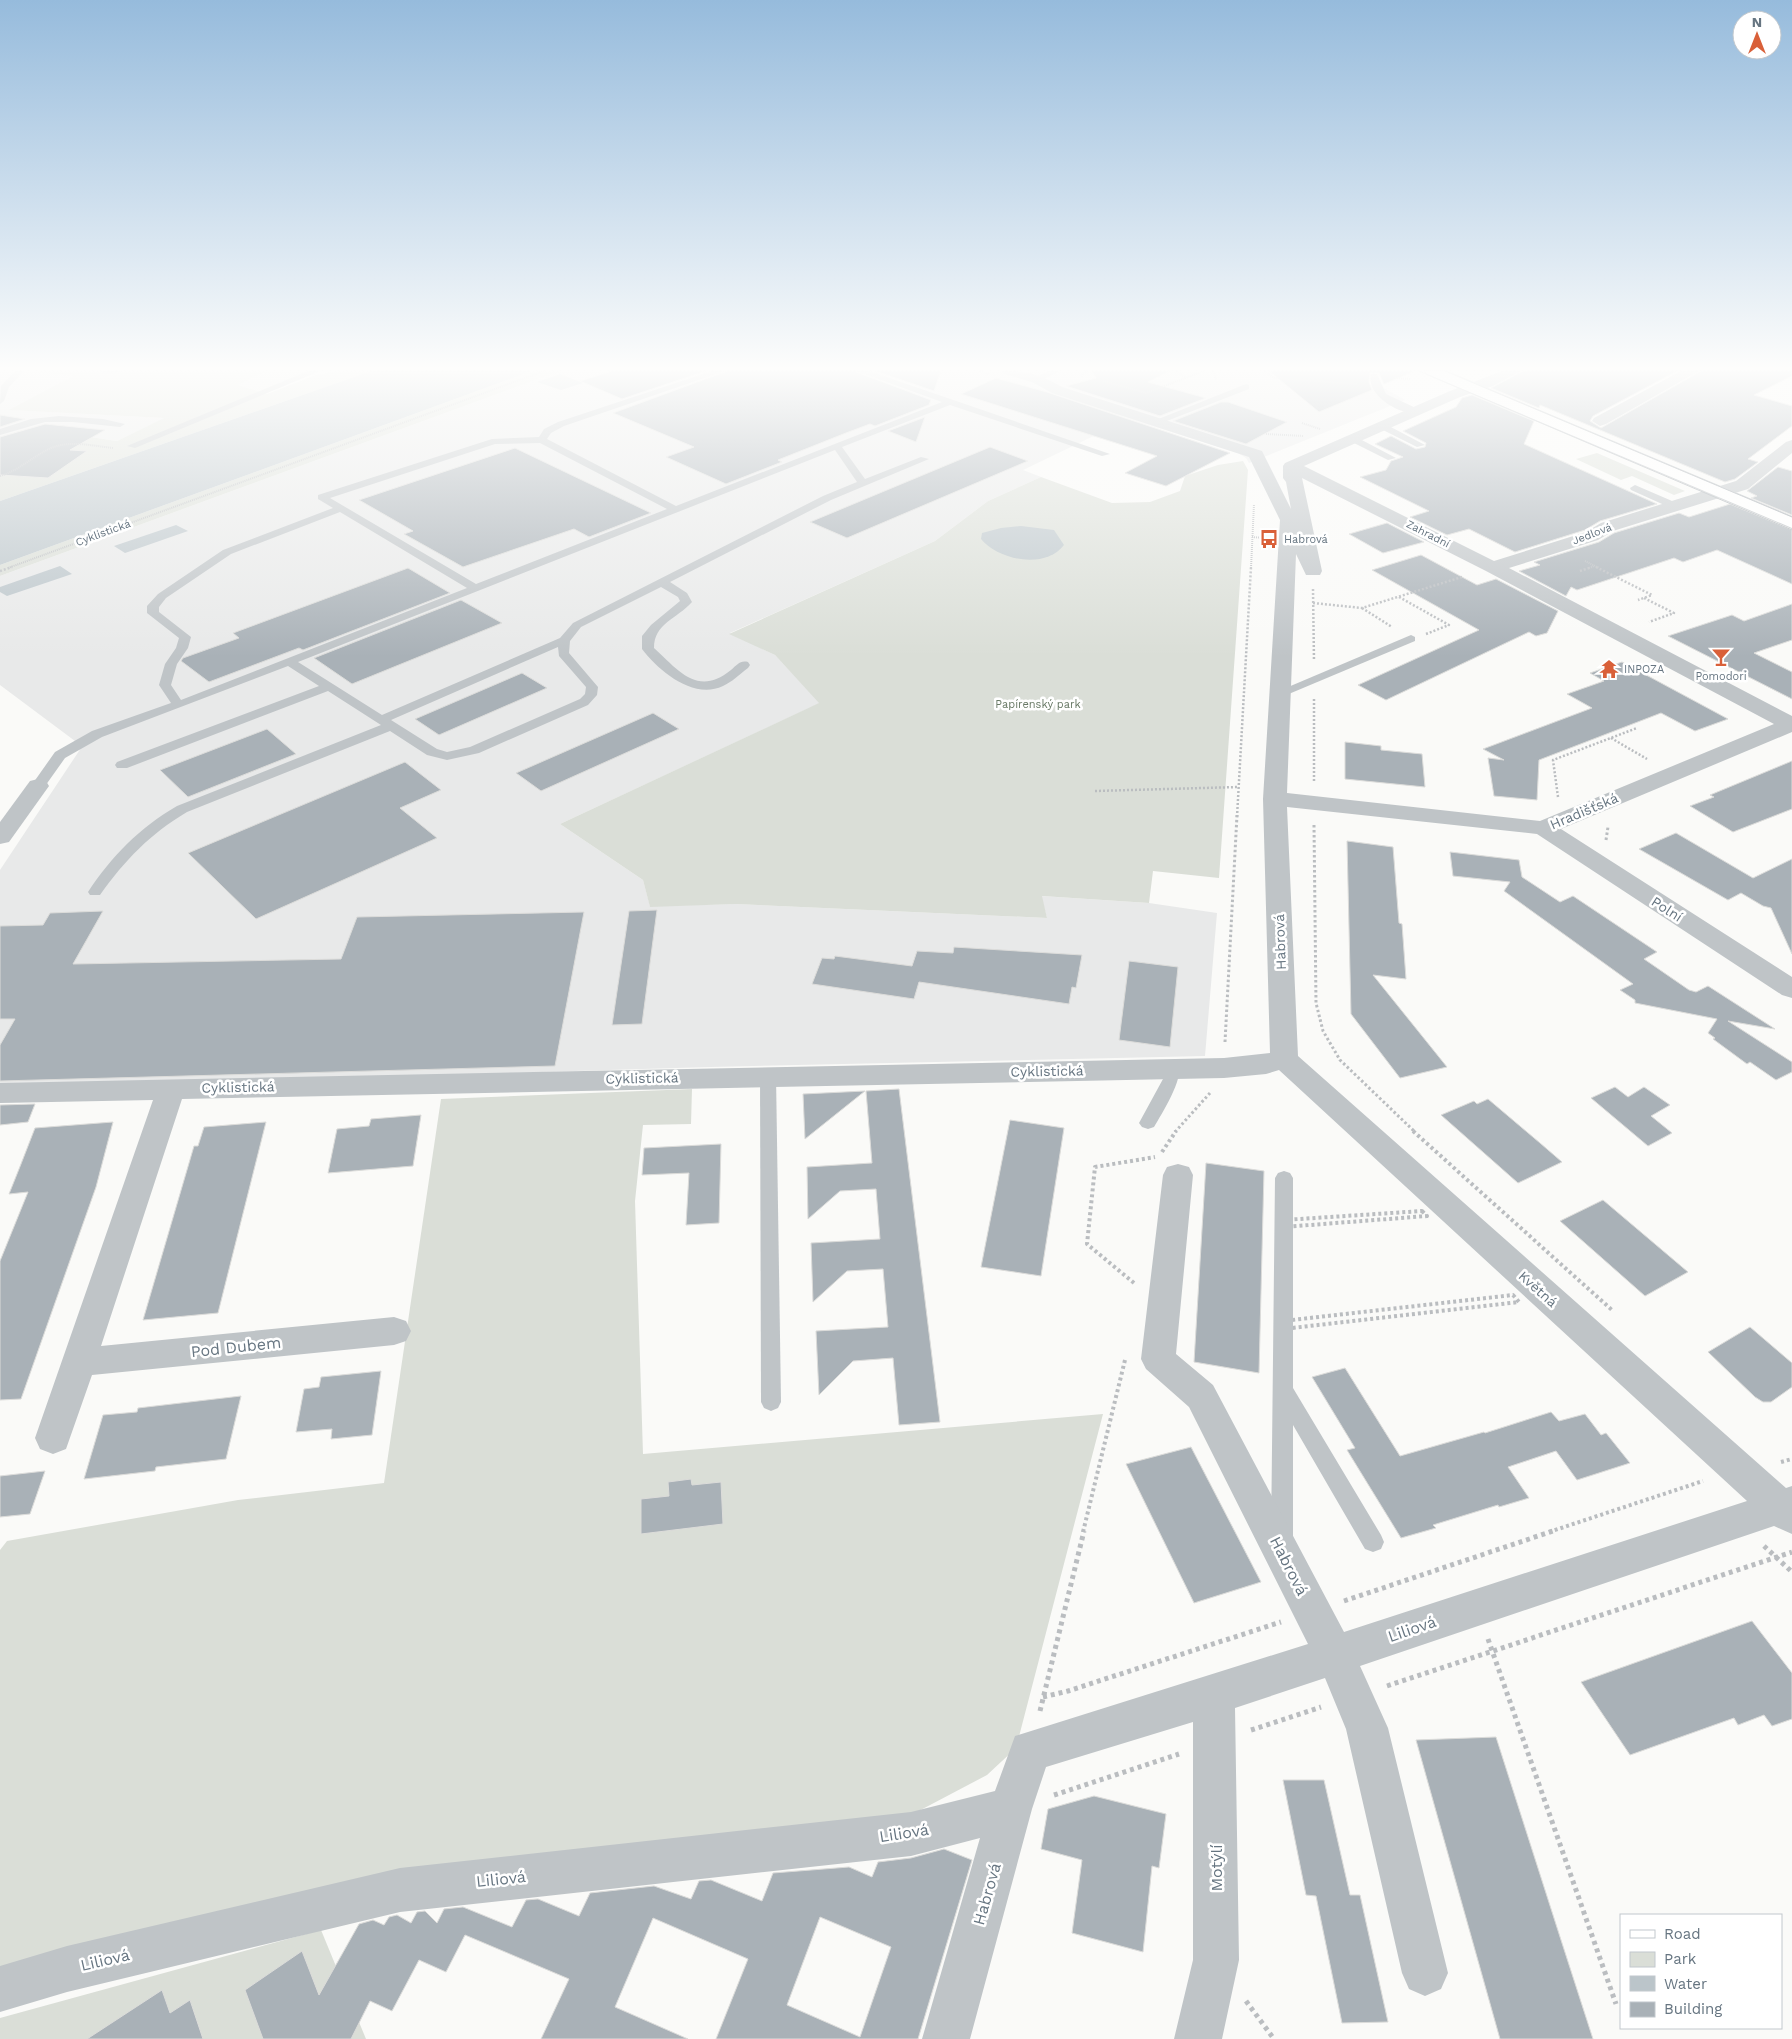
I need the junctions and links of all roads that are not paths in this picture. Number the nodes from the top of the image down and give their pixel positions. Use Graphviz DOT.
graph roads {
  1 [pos="414,466"];
  2 [pos="592,466"];
  3 [pos="786,466"];
  4 [pos="851,466"];
  5 [pos="907,466"];
  6 [pos="1262,466"];
  7 [pos="1291,466"];
  8 [pos="1657,466"];
  9 [pos="1766,466"];
  10 [pos="863,484"];
  11 [pos="1635,488"];
  12 [pos="1718,492"];
  13 [pos="1675,506"];
  14 [pos="342,508"];
  15 [pos="675,510"];
  16 [pos="1792,523"];
  17 [pos="1493,567"];
  18 [pos="661,582"];
  19 [pos="474,587"];
  20 [pos="1412,639"];
  21 [pos="564,640"];
  22 [pos="288,661"];
  23 [pos="744,665"];
  24 [pos="328,687"];
  25 [pos="1280,693"];
  26 [pos="178,705"];
  27 [pos="386,723"];
  28 [pos="1792,725"];
  29 [pos="122,765"];
  30 [pos="38,786"];
  31 [pos="1275,799"];
  32 [pos="1543,828"];
  33 [pos="0,838"];
  34 [pos="95,892"];
  35 [pos="1792,989"];
  36 [pos="1284,1059"];
  37 [pos="1172,1069"];
  38 [pos="768,1076"];
  39 [pos="171,1089"];
  40 [pos="0,1093"];
  41 [pos="1148,1123"];
  42 [pos="1165,1165"];
  43 [pos="1284,1178"];
  44 [pos="394,1331"];
  45 [pos="79,1362"];
  46 [pos="1283,1389"];
  47 [pos="771,1402"];
  48 [pos="53,1438"];
  49 [pos="1788,1509"];
  50 [pos="1373,1542"];
  51 [pos="1282,1553"];
  52 [pos="1335,1655"];
  53 [pos="1214,1695"];
  54 [pos="1030,1751"];
  55 [pos="1010,1809"];
  56 [pos="1425,1973"];
  57 [pos="0,1989"];
  58 [pos="946,2039"];
  59 [pos="1198,2039"];
  1 -- 14 [label="lane"];
  2 -- 15 [label="lane"];
  3 -- 15 [label="lane"];
  4 -- 10 [label="lane"];
  5 -- 10 [label="lane"];
  6 -- 7 [label="street"];
  7 -- 17 [label="street, Zahradní"];
  7 -- 25 [label="street, Habrová"];
  8 -- 12 [label="main road"];
  9 -- 12 [label="street, Jedlová"];
  10 -- 18 [label="lane"];
  11 -- 13 [label="lane"];
  12 -- 13 [label="street, Jedlová"];
  12 -- 16 [label="main road"];
  13 -- 17 [label="street, Jedlová"];
  14 -- 19 [label="lane"];
  14 -- 26 [label="lane"];
  15 -- 19 [label="lane"];
  17 -- 28 [label="street, Zahradní"];
  18 -- 21 [label="lane"];
  18 -- 23 [label="lane"];
  19 -- 22 [label="lane"];
  20 -- 25 [label="lane"];
  21 -- 27 [label="lane"];
  21 -- 27 [label="lane"];
  22 -- 24 [label="lane"];
  22 -- 26 [label="lane"];
  24 -- 27 [label="lane"];
  24 -- 29 [label="lane"];
  25 -- 31 [label="street, Habrová"];
  26 -- 30 [label="lane"];
  27 -- 34 [label="lane"];
  28 -- 32 [label="street, Hradišťská"];
  30 -- 33 [label="street"];
  31 -- 32 [label="street, Hradišťská"];
  31 -- 36 [label="street, Habrová"];
  32 -- 35 [label="street, Polní"];
  36 -- 37 [label="street, Cyklistická"];
  36 -- 49 [label="street, Květná"];
  37 -- 38 [label="street, Cyklistická"];
  37 -- 41 [label="lane"];
  38 -- 39 [label="street, Cyklistická"];
  38 -- 47 [label="lane"];
  39 -- 40 [label="street, Cyklistická"];
  39 -- 45 [label="street"];
  42 -- 51 [label="street, Habrová"];
  43 -- 46 [label="lane"];
  44 -- 45 [label="street, Pod Dubem"];
  45 -- 48 [label="street"];
  46 -- 50 [label="lane"];
  46 -- 51 [label="lane"];
  49 -- 52 [label="street, Liliová"];
  51 -- 52 [label="street, Habrová"];
  52 -- 53 [label="street, Liliová"];
  52 -- 56 [label="street, Habrová"];
  53 -- 54 [label="street, Liliová"];
  53 -- 59 [label="street, Motýlí"];
  54 -- 55 [label="street, Habrová"];
  55 -- 57 [label="street, Liliová"];
  55 -- 58 [label="street, Habrová"];
}
